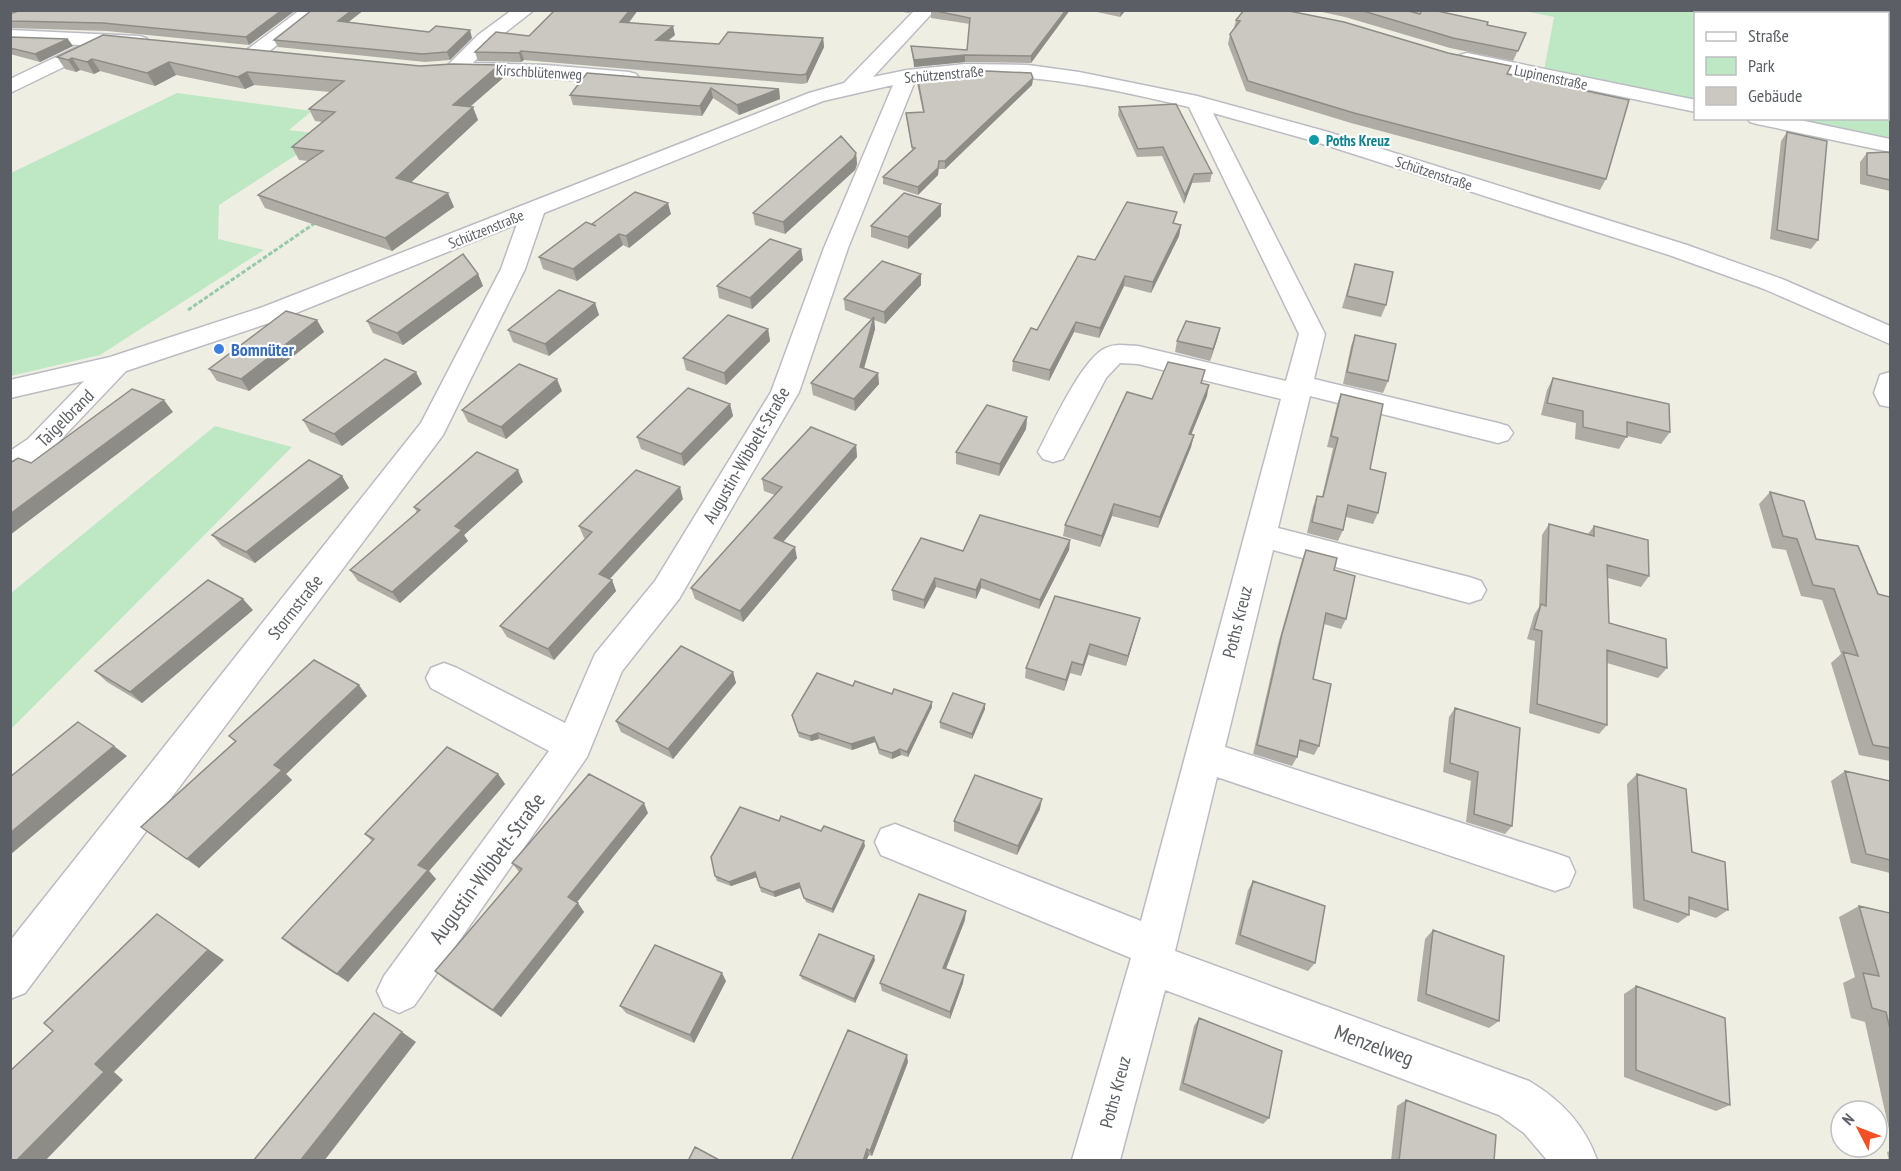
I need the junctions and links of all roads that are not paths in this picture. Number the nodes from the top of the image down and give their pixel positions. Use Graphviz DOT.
graph roads {
  1 [pos="312,10"];
  2 [pos="525,10"];
  3 [pos="926,10"];
  4 [pos="10,36"];
  5 [pos="107,39"];
  6 [pos="163,44"];
  7 [pos="278,55"];
  8 [pos="1445,55"];
  9 [pos="457,68"];
  10 [pos="435,69"];
  11 [pos="907,76"];
  12 [pos="647,80"];
  13 [pos="10,87"];
  14 [pos="852,87"];
  15 [pos="780,91"];
  16 [pos="1197,102"];
  17 [pos="1694,106"];
  18 [pos="1766,120"];
  19 [pos="1890,146"];
  20 [pos="534,209"];
  21 [pos="1890,336"];
  22 [pos="116,365"];
  23 [pos="1890,381"];
  24 [pos="1297,388"];
  25 [pos="10,389"];
  26 [pos="1890,398"];
  27 [pos="1498,433"];
  28 [pos="1053,452"];
  29 [pos="10,466"];
  30 [pos="1259,536"];
  31 [pos="1468,590"];
  32 [pos="444,678"];
  33 [pos="574,746"];
  34 [pos="1203,756"];
  35 [pos="895,842"];
  36 [pos="1555,872"];
  37 [pos="1153,955"];
  38 [pos="10,978"];
  39 [pos="399,991"];
  40 [pos="1096,1161"];
  41 [pos="1573,1161"];
  1 -- 7 [label="street"];
  2 -- 9 [label="street"];
  3 -- 14 [label="street"];
  4 -- 5 [label="street"];
  5 -- 6 [label="street"];
  5 -- 13 [label="street"];
  8 -- 17 [label="street, Lupinenstraße"];
  9 -- 10 [label="street, Kirschblütenweg"];
  9 -- 12 [label="street, Kirschblütenweg"];
  11 -- 14 [label="street, Schützenstraße"];
  11 -- 16 [label="street, Schützenstraße"];
  11 -- 33 [label="street, Augustin-Wibbelt-Straße"];
  14 -- 15 [label="street"];
  14 -- 20 [label="street, Schützenstraße"];
  16 -- 21 [label="street, Schützenstraße"];
  16 -- 24 [label="street, Poths Kreuz"];
  18 -- 19 [label="street"];
  20 -- 22 [label="street, Schützenstraße"];
  20 -- 38 [label="street, Stormstraße"];
  22 -- 25 [label="street, Schützenstraße"];
  22 -- 29 [label="street, Taigelbrand"];
  23 -- 26 [label="street"];
  24 -- 27 [label="street"];
  24 -- 28 [label="street"];
  24 -- 30 [label="street, Poths Kreuz"];
  30 -- 31 [label="street"];
  30 -- 34 [label="street, Poths Kreuz"];
  32 -- 33 [label="street"];
  33 -- 39 [label="street, Augustin-Wibbelt-Straße"];
  34 -- 36 [label="street"];
  34 -- 37 [label="street, Poths Kreuz"];
  35 -- 37 [label="street, Menzelweg"];
  37 -- 40 [label="street, Poths Kreuz"];
  37 -- 41 [label="street, Menzelweg"];
}
